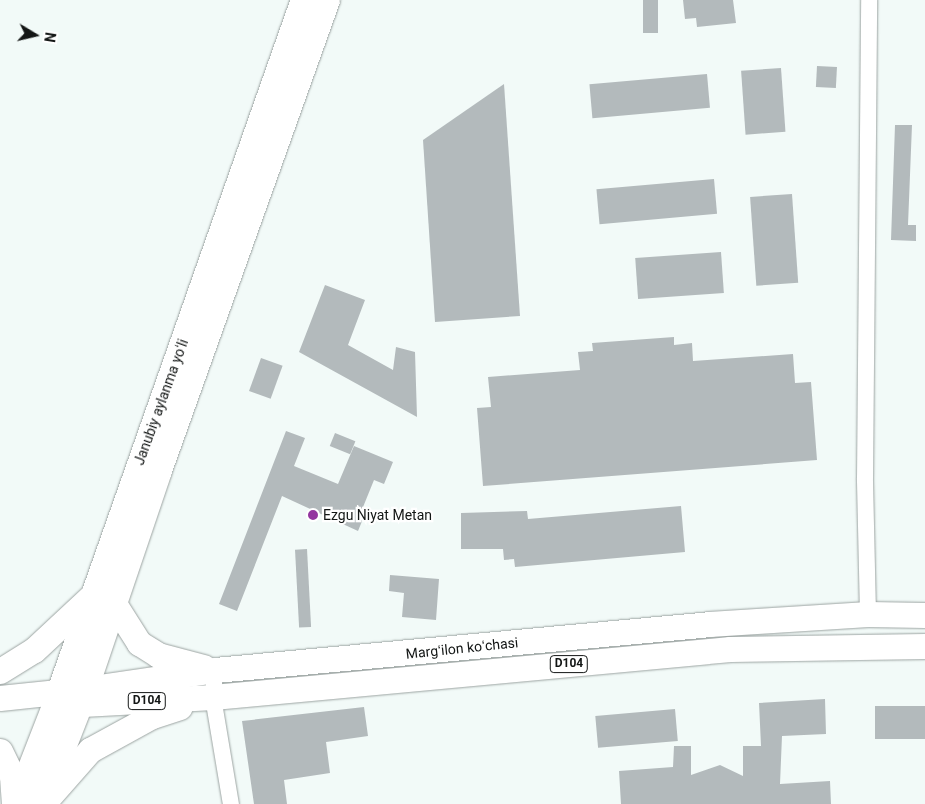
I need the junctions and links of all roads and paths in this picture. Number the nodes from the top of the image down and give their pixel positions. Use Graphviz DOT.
graph roads {
  1 [pos="304,0"];
  2 [pos="327,0"];
  3 [pos="869,0"];
  4 [pos="103,599"];
  5 [pos="868,614"];
  6 [pos="925,615"];
  7 [pos="925,646"];
  8 [pos="215,670"];
  9 [pos="0,671"];
  10 [pos="213,697"];
  11 [pos="0,698"];
  12 [pos="70,699"];
  13 [pos="0,712"];
  14 [pos="0,751"];
  15 [pos="16,804"];
  16 [pos="42,804"];
  17 [pos="231,804"];
  1 -- 4 [label="highway, Janubiy aylanma yoʻli"];
  2 -- 4 [label="highway, Janubiy aylanma yoʻli"];
  3 -- 5 [label="street"];
  4 -- 8 [label="main road"];
  4 -- 9 [label="main road"];
  4 -- 12 [label="highway, Janubiy aylanma yoʻli"];
  5 -- 6 [label="main road, Margʻilon koʻchasi / D104"];
  5 -- 8 [label="main road, Margʻilon koʻchasi / D104"];
  7 -- 10 [label="main road, Margʻilon koʻchasi / D104"];
  8 -- 10 [label="street"];
  8 -- 12 [label="main road, Margʻilon koʻchasi / D104"];
  10 -- 12 [label="main road, Margʻilon koʻchasi / D104"];
  10 -- 16 [label="main road"];
  10 -- 17 [label="street"];
  11 -- 12 [label="main road, Margʻilon koʻchasi / D104"];
  12 -- 13 [label="main road, Margʻilon koʻchasi / D104"];
  12 -- 15 [label="highway, Janubiy aylanma yoʻli"];
  12 -- 16 [label="highway, Janubiy aylanma yoʻli"];
  14 -- 15 [label="main road"];
}
